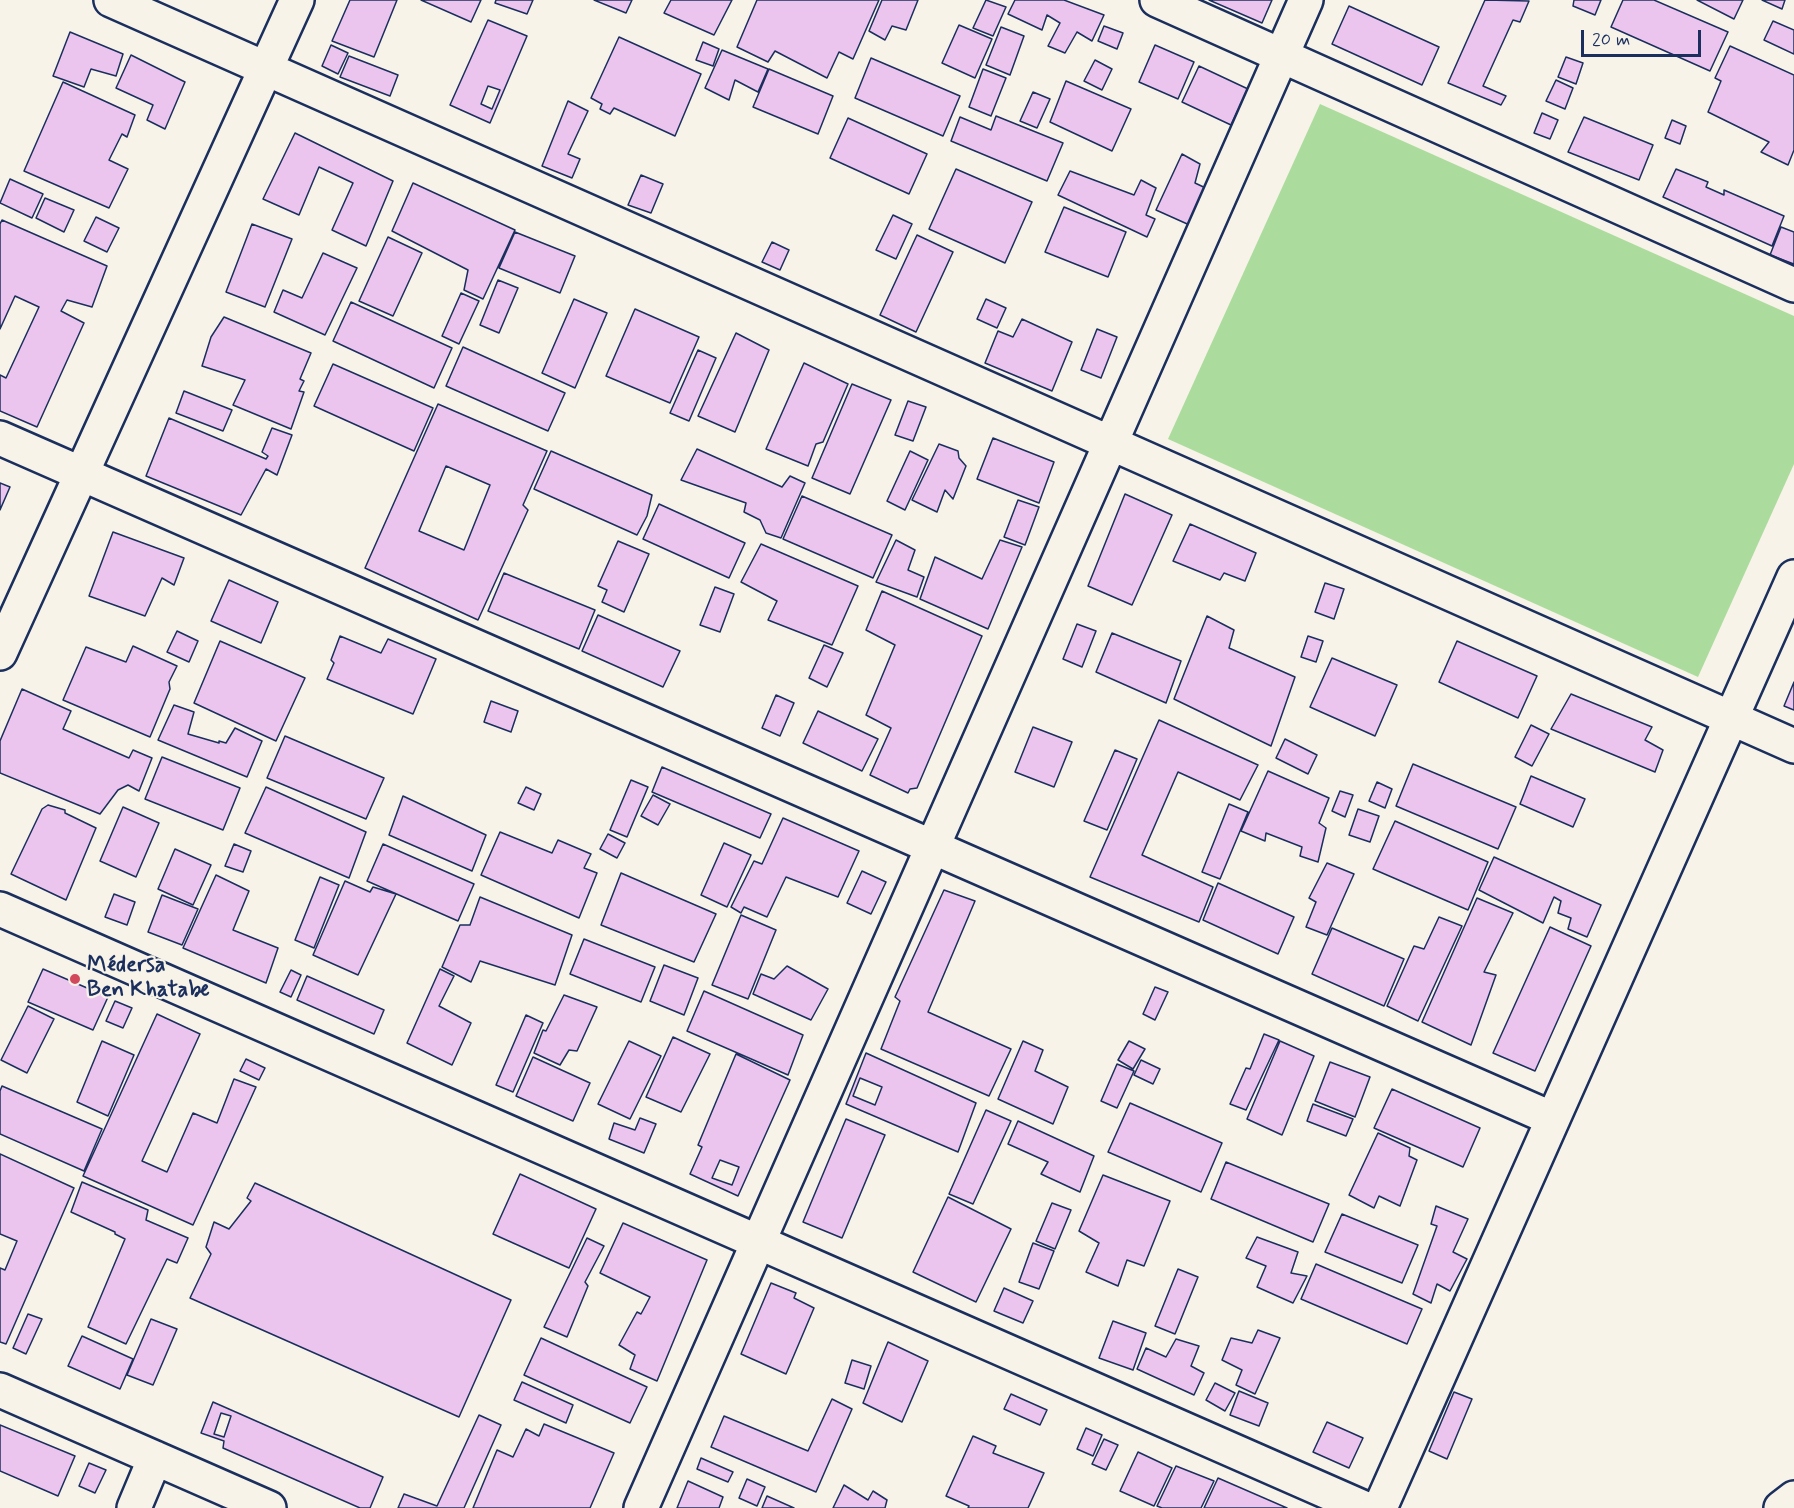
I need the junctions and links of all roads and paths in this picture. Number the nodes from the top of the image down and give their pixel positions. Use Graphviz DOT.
graph roads {
  1 [pos="111,0"];
  2 [pos="297,0"];
  3 [pos="1157,0"];
  4 [pos="1306,0"];
  5 [pos="1281,55"];
  6 [pos="266,69"];
  7 [pos="1794,285"];
  8 [pos="0,438"];
  9 [pos="1110,443"];
  10 [pos="82,474"];
  11 [pos="1794,577"];
  12 [pos="0,653"];
  13 [pos="1731,718"];
  14 [pos="1794,746"];
  15 [pos="933,847"];
  16 [pos="0,909"];
  17 [pos="1553,1119"];
  18 [pos="758,1242"];
  19 [pos="0,1390"];
  20 [pos="155,1458"];
  21 [pos="1794,1498"];
  22 [pos="134,1508"];
  23 [pos="269,1508"];
  24 [pos="641,1508"];
  25 [pos="1364,1508"];
  26 [pos="1380,1508"];
  27 [pos="1781,1508"];
  1 -- 6 [label="street"];
  2 -- 6 [label="street"];
  3 -- 5 [label="street"];
  4 -- 5 [label="street"];
  5 -- 7 [label="street"];
  5 -- 9 [label="street"];
  6 -- 9 [label="street"];
  6 -- 10 [label="street"];
  8 -- 10 [label="street"];
  9 -- 13 [label="street"];
  9 -- 15 [label="street"];
  10 -- 12 [label="street"];
  10 -- 15 [label="street"];
  11 -- 13 [label="street"];
  13 -- 14 [label="street"];
  13 -- 17 [label="street"];
  15 -- 17 [label="street"];
  15 -- 18 [label="street"];
  16 -- 18 [label="street"];
  17 -- 26 [label="street"];
  18 -- 24 [label="street"];
  18 -- 25 [label="street"];
  19 -- 20 [label="street"];
  20 -- 22 [label="street"];
  20 -- 23 [label="street"];
  21 -- 27 [label="street"];
}
